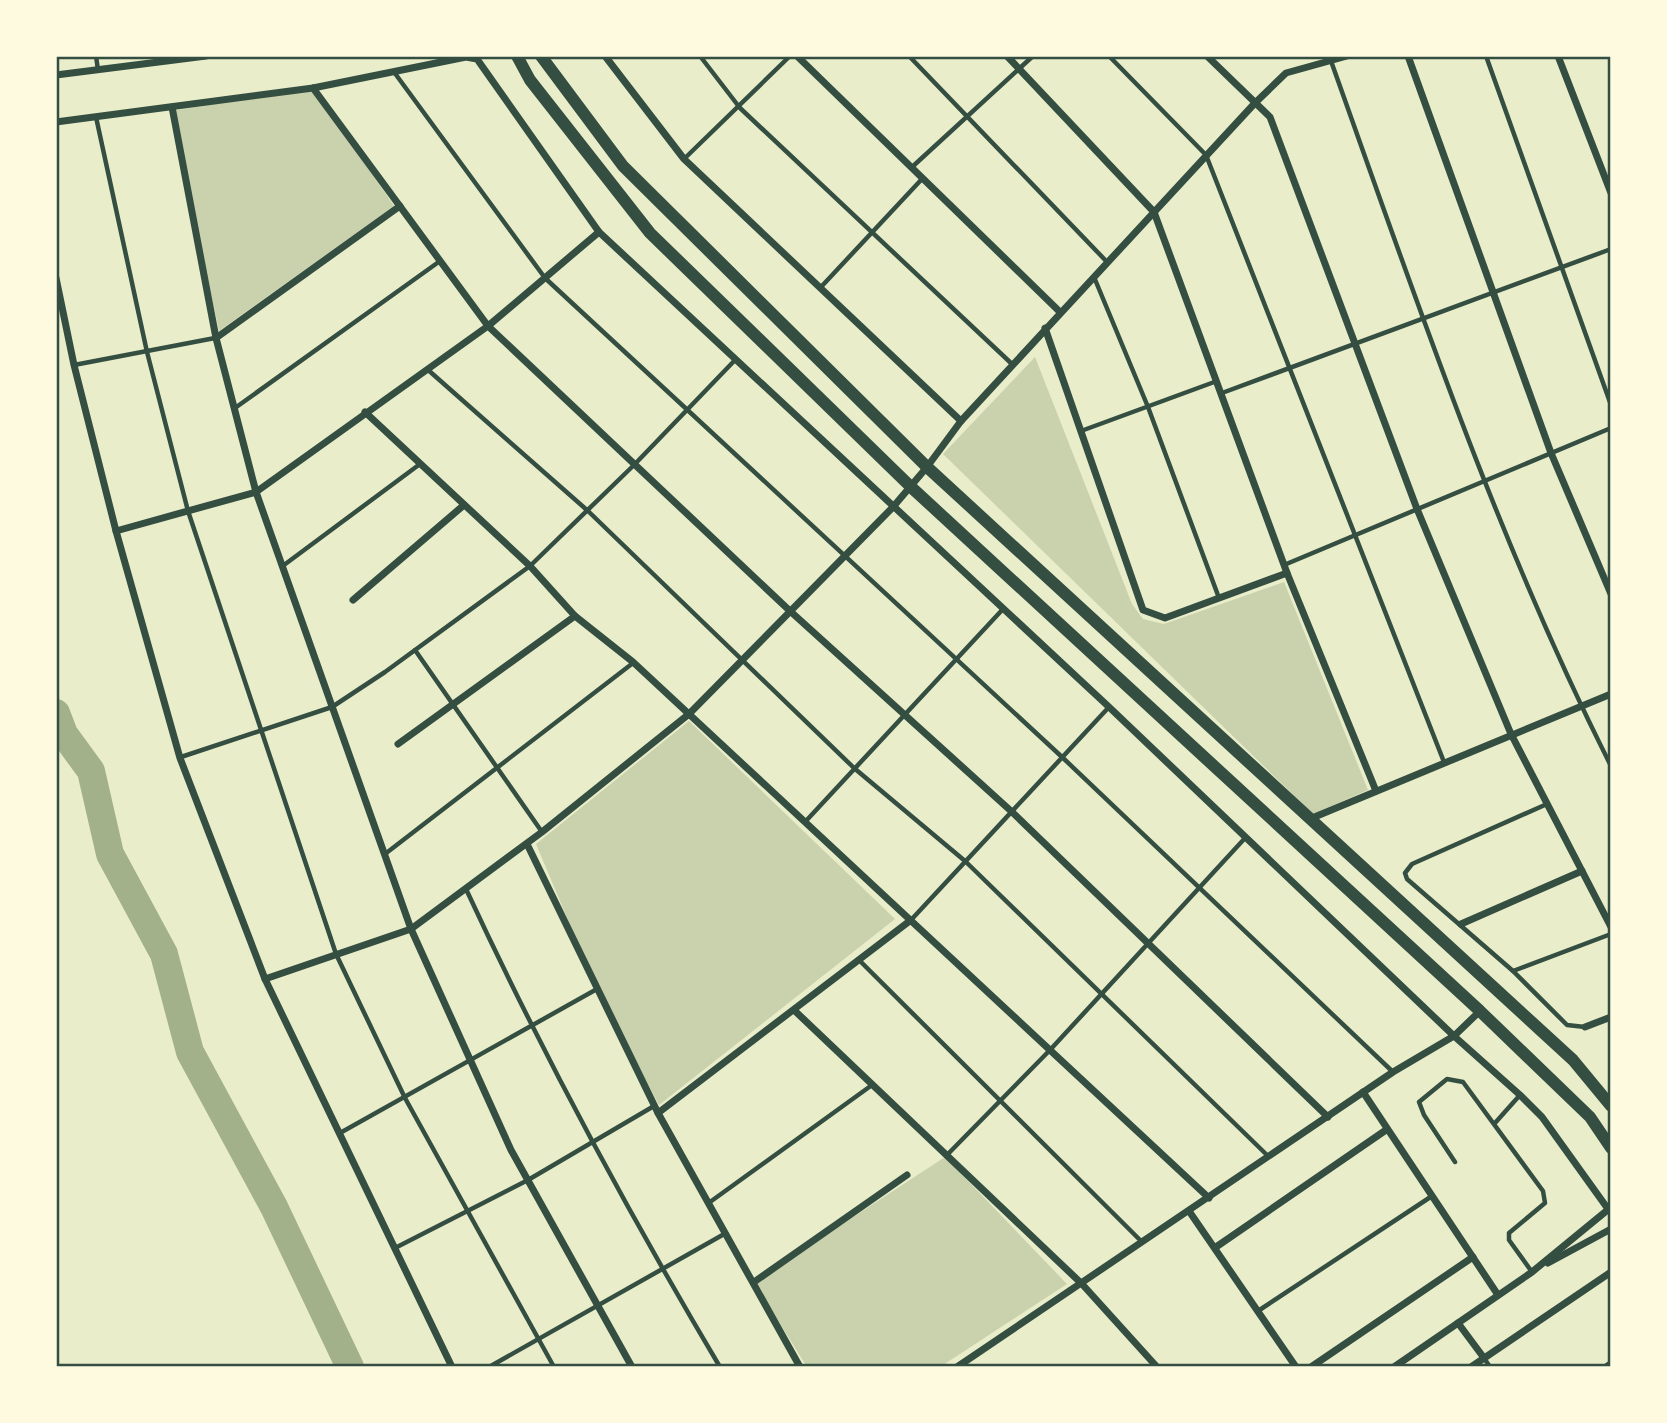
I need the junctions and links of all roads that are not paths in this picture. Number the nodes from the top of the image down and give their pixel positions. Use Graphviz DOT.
graph roads {
  1 [pos="96,56"];
  2 [pos="206,56"];
  3 [pos="516,56"];
  4 [pos="541,56"];
  5 [pos="605,56"];
  6 [pos="701,56"];
  7 [pos="790,56"];
  8 [pos="797,56"];
  9 [pos="909,56"];
  10 [pos="1007,56"];
  11 [pos="1033,56"];
  12 [pos="1109,56"];
  13 [pos="1207,56"];
  14 [pos="1347,56"];
  15 [pos="1408,56"];
  16 [pos="1486,56"];
  17 [pos="1558,56"];
  18 [pos="170,58"];
  19 [pos="1331,61"];
  20 [pos="1019,68"];
  21 [pos="98,69"];
  22 [pos="393,71"];
  23 [pos="56,75"];
  24 [pos="313,88"];
  25 [pos="1255,103"];
  26 [pos="172,107"];
  27 [pos="740,108"];
  28 [pos="96,117"];
  29 [pos="967,118"];
  30 [pos="56,122"];
  31 [pos="1206,155"];
  32 [pos="684,159"];
  33 [pos="910,168"];
  34 [pos="921,180"];
  35 [pos="1611,193"];
  36 [pos="400,206"];
  37 [pos="1154,212"];
  38 [pos="599,232"];
  39 [pos="874,233"];
  40 [pos="1611,249"];
  41 [pos="440,261"];
  42 [pos="1108,263"];
  43 [pos="1561,268"];
  44 [pos="1094,277"];
  45 [pos="56,278"];
  46 [pos="545,278"];
  47 [pos="820,288"];
  48 [pos="1494,292"];
  49 [pos="1060,312"];
  50 [pos="1423,318"];
  51 [pos="488,326"];
  52 [pos="1045,328"];
  53 [pos="216,338"];
  54 [pos="1356,343"];
  55 [pos="146,352"];
  56 [pos="736,359"];
  57 [pos="1012,364"];
  58 [pos="74,365"];
  59 [pos="1290,368"];
  60 [pos="427,369"];
  61 [pos="1218,381"];
  62 [pos="1222,393"];
  63 [pos="1611,405"];
  64 [pos="1148,407"];
  65 [pos="234,408"];
  66 [pos="688,409"];
  67 [pos="365,412"];
  68 [pos="961,421"];
  69 [pos="1611,428"];
  70 [pos="1080,432"];
  71 [pos="1551,453"];
  72 [pos="421,463"];
  73 [pos="634,465"];
  74 [pos="927,467"];
  75 [pos="1483,482"];
  76 [pos="911,487"];
  77 [pos="256,492"];
  78 [pos="464,505"];
  79 [pos="893,507"];
  80 [pos="1416,509"];
  81 [pos="188,511"];
  82 [pos="588,511"];
  83 [pos="116,531"];
  84 [pos="1355,535"];
  85 [pos="845,555"];
  86 [pos="284,565"];
  87 [pos="1284,565"];
  88 [pos="530,566"];
  89 [pos="1287,573"];
  90 [pos="1611,594"];
  91 [pos="1219,598"];
  92 [pos="352,600"];
  93 [pos="1003,609"];
  94 [pos="790,611"];
  95 [pos="575,616"];
  96 [pos="415,650"];
  97 [pos="743,659"];
  98 [pos="954,660"];
  99 [pos="633,662"];
  100 [pos="1611,694"];
  101 [pos="456,704"];
  102 [pos="1580,705"];
  103 [pos="332,707"];
  104 [pos="1109,707"];
  105 [pos="903,713"];
  106 [pos="689,714"];
  107 [pos="263,730"];
  108 [pos="1511,734"];
  109 [pos="398,744"];
  110 [pos="1062,757"];
  111 [pos="180,758"];
  112 [pos="1444,762"];
  113 [pos="498,766"];
  114 [pos="1611,766"];
  115 [pos="854,768"];
  116 [pos="1376,792"];
  117 [pos="1547,804"];
  118 [pos="1011,811"];
  119 [pos="1312,818"];
  120 [pos="805,822"];
  121 [pos="542,832"];
  122 [pos="1246,837"];
  123 [pos="527,844"];
  124 [pos="384,855"];
  125 [pos="965,862"];
  126 [pos="1582,871"];
  127 [pos="1198,888"];
  128 [pos="466,889"];
  129 [pos="911,920"];
  130 [pos="1461,924"];
  131 [pos="1611,927"];
  132 [pos="411,929"];
  133 [pos="1611,934"];
  134 [pos="1146,945"];
  135 [pos="336,954"];
  136 [pos="859,960"];
  137 [pos="1513,971"];
  138 [pos="265,979"];
  139 [pos="597,989"];
  140 [pos="1102,993"];
  141 [pos="795,1011"];
  142 [pos="1480,1011"];
  143 [pos="1611,1017"];
  144 [pos="530,1027"];
  145 [pos="1586,1027"];
  146 [pos="1454,1036"];
  147 [pos="1050,1050"];
  148 [pos="471,1062"];
  149 [pos="1393,1072"];
  150 [pos="872,1085"];
  151 [pos="1363,1092"];
  152 [pos="1520,1095"];
  153 [pos="405,1097"];
  154 [pos="1002,1100"];
  155 [pos="1611,1106"];
  156 [pos="656,1109"];
  157 [pos="1328,1117"];
  158 [pos="1494,1123"];
  159 [pos="1386,1130"];
  160 [pos="339,1133"];
  161 [pos="594,1141"];
  162 [pos="1611,1148"];
  163 [pos="945,1157"];
  164 [pos="1268,1157"];
  165 [pos="1455,1162"];
  166 [pos="907,1175"];
  167 [pos="528,1180"];
  168 [pos="1432,1195"];
  169 [pos="1209,1198"];
  170 [pos="710,1202"];
  171 [pos="1610,1208"];
  172 [pos="468,1211"];
  173 [pos="1189,1211"];
  174 [pos="1611,1229"];
  175 [pos="727,1233"];
  176 [pos="1143,1242"];
  177 [pos="1216,1247"];
  178 [pos="395,1248"];
  179 [pos="1473,1257"];
  180 [pos="662,1269"];
  181 [pos="1532,1272"];
  182 [pos="1611,1272"];
  183 [pos="754,1282"];
  184 [pos="1082,1284"];
  185 [pos="1498,1295"];
  186 [pos="597,1305"];
  187 [pos="1257,1311"];
  188 [pos="1458,1323"];
  189 [pos="538,1339"];
  190 [pos="1484,1358"];
  191 [pos="1611,1362"];
  192 [pos="452,1367"];
  193 [pos="489,1367"];
  194 [pos="554,1367"];
  195 [pos="632,1367"];
  196 [pos="720,1367"];
  197 [pos="800,1367"];
  198 [pos="957,1367"];
  199 [pos="1157,1367"];
  200 [pos="1296,1367"];
  201 [pos="1311,1367"];
  202 [pos="1394,1367"];
  203 [pos="1471,1367"];
  204 [pos="1490,1367"];
  205 [pos="1604,1367"];
  1 -- 21 [label="lane"];
  2 -- 18 [label="street"];
  3 -- 76 [label="main road"];
  4 -- 74 [label="main road"];
  5 -- 32 [label="street"];
  6 -- 27 [label="lane"];
  7 -- 27 [label="lane"];
  8 -- 33 [label="street"];
  9 -- 29 [label="lane"];
  10 -- 20 [label="street"];
  11 -- 20 [label="lane"];
  12 -- 31 [label="lane"];
  13 -- 25 [label="street"];
  14 -- 19 [label="street"];
  15 -- 48 [label="street"];
  16 -- 43 [label="lane"];
  17 -- 35 [label="street"];
  18 -- 21 [label="street"];
  19 -- 25 [label="street"];
  19 -- 50 [label="lane"];
  20 -- 29 [label="lane"];
  20 -- 37 [label="street"];
  21 -- 23 [label="street"];
  22 -- 24 [label="street"];
  22 -- 38 [label="street"];
  22 -- 46 [label="lane"];
  24 -- 26 [label="street"];
  24 -- 36 [label="street"];
  25 -- 31 [label="street"];
  25 -- 54 [label="street"];
  26 -- 28 [label="street"];
  26 -- 53 [label="street"];
  27 -- 32 [label="lane"];
  27 -- 39 [label="lane"];
  28 -- 30 [label="street"];
  28 -- 55 [label="lane"];
  29 -- 33 [label="lane"];
  29 -- 42 [label="lane"];
  31 -- 37 [label="street"];
  31 -- 59 [label="lane"];
  32 -- 47 [label="street"];
  33 -- 34 [label="street"];
  34 -- 39 [label="lane"];
  34 -- 49 [label="street"];
  36 -- 41 [label="street"];
  36 -- 53 [label="street"];
  37 -- 42 [label="street"];
  37 -- 61 [label="street"];
  38 -- 46 [label="street"];
  38 -- 56 [label="street"];
  39 -- 47 [label="lane"];
  39 -- 57 [label="lane"];
  40 -- 43 [label="lane"];
  41 -- 51 [label="street"];
  41 -- 65 [label="lane"];
  42 -- 44 [label="street"];
  43 -- 48 [label="lane"];
  43 -- 63 [label="lane"];
  44 -- 49 [label="street"];
  44 -- 64 [label="lane"];
  45 -- 58 [label="street"];
  46 -- 51 [label="street"];
  46 -- 66 [label="lane"];
  47 -- 68 [label="street"];
  48 -- 50 [label="lane"];
  48 -- 71 [label="street"];
  49 -- 52 [label="street"];
  50 -- 54 [label="lane"];
  50 -- 75 [label="lane"];
  51 -- 60 [label="street"];
  51 -- 73 [label="street"];
  52 -- 57 [label="street"];
  52 -- 70 [label="street"];
  53 -- 55 [label="lane"];
  53 -- 65 [label="street"];
  54 -- 59 [label="lane"];
  54 -- 80 [label="street"];
  55 -- 58 [label="lane"];
  55 -- 81 [label="lane"];
  56 -- 66 [label="lane"];
  56 -- 79 [label="street"];
  57 -- 68 [label="street"];
  58 -- 83 [label="street"];
  59 -- 62 [label="lane"];
  59 -- 84 [label="lane"];
  60 -- 67 [label="street"];
  60 -- 82 [label="lane"];
  61 -- 62 [label="street"];
  61 -- 64 [label="lane"];
  62 -- 87 [label="street"];
  64 -- 70 [label="lane"];
  64 -- 91 [label="lane"];
  65 -- 77 [label="street"];
  66 -- 73 [label="lane"];
  66 -- 85 [label="lane"];
  67 -- 72 [label="street"];
  67 -- 77 [label="street"];
  68 -- 74 [label="street"];
  69 -- 71 [label="lane"];
  70 -- 91 [label="street"];
  71 -- 75 [label="lane"];
  71 -- 90 [label="street"];
  72 -- 78 [label="street"];
  72 -- 86 [label="lane"];
  73 -- 82 [label="lane"];
  73 -- 94 [label="street"];
  74 -- 76 [label="street"];
  74 -- 119 [label="main road"];
  75 -- 80 [label="lane"];
  75 -- 102 [label="lane"];
  76 -- 79 [label="street"];
  76 -- 142 [label="main road"];
  77 -- 81 [label="street"];
  77 -- 86 [label="street"];
  78 -- 88 [label="street"];
  78 -- 92 [label="street"];
  79 -- 85 [label="street"];
  79 -- 93 [label="street"];
  80 -- 84 [label="lane"];
  80 -- 108 [label="street"];
  81 -- 83 [label="street"];
  81 -- 107 [label="lane"];
  82 -- 88 [label="lane"];
  82 -- 97 [label="lane"];
  83 -- 111 [label="street"];
  84 -- 87 [label="lane"];
  84 -- 112 [label="lane"];
  85 -- 94 [label="street"];
  85 -- 98 [label="lane"];
  86 -- 103 [label="street"];
  87 -- 89 [label="street"];
  88 -- 95 [label="street"];
  88 -- 96 [label="lane"];
  89 -- 91 [label="street"];
  89 -- 116 [label="street"];
  93 -- 98 [label="lane"];
  93 -- 104 [label="street"];
  94 -- 97 [label="street"];
  94 -- 105 [label="street"];
  95 -- 99 [label="street"];
  95 -- 101 [label="street"];
  96 -- 101 [label="lane"];
  96 -- 103 [label="lane"];
  97 -- 106 [label="street"];
  97 -- 115 [label="lane"];
  98 -- 105 [label="lane"];
  98 -- 110 [label="lane"];
  99 -- 106 [label="street"];
  99 -- 113 [label="lane"];
  100 -- 102 [label="street"];
  101 -- 109 [label="street"];
  101 -- 113 [label="lane"];
  102 -- 108 [label="street"];
  102 -- 114 [label="lane"];
  103 -- 107 [label="lane"];
  103 -- 124 [label="street"];
  104 -- 110 [label="lane"];
  104 -- 122 [label="street"];
  105 -- 115 [label="lane"];
  105 -- 118 [label="street"];
  106 -- 120 [label="street"];
  106 -- 121 [label="street"];
  107 -- 111 [label="lane"];
  107 -- 135 [label="lane"];
  108 -- 112 [label="street"];
  108 -- 117 [label="street"];
  110 -- 118 [label="lane"];
  110 -- 127 [label="lane"];
  111 -- 138 [label="street"];
  112 -- 116 [label="street"];
  113 -- 121 [label="lane"];
  113 -- 124 [label="lane"];
  115 -- 120 [label="lane"];
  115 -- 125 [label="lane"];
  116 -- 119 [label="street"];
  117 -- 126 [label="street"];
  117 -- 130 [label="lane"];
  118 -- 125 [label="lane"];
  118 -- 134 [label="street"];
  119 -- 155 [label="main road"];
  120 -- 129 [label="street"];
  121 -- 123 [label="street"];
  122 -- 127 [label="lane"];
  122 -- 146 [label="street"];
  123 -- 128 [label="street"];
  123 -- 139 [label="street"];
  124 -- 132 [label="street"];
  125 -- 129 [label="lane"];
  125 -- 140 [label="lane"];
  126 -- 130 [label="street"];
  126 -- 131 [label="street"];
  127 -- 134 [label="lane"];
  127 -- 149 [label="lane"];
  128 -- 132 [label="street"];
  128 -- 144 [label="lane"];
  129 -- 136 [label="street"];
  129 -- 147 [label="street"];
  130 -- 137 [label="lane"];
  132 -- 135 [label="street"];
  132 -- 148 [label="street"];
  133 -- 137 [label="lane"];
  134 -- 140 [label="lane"];
  134 -- 157 [label="street"];
  135 -- 138 [label="street"];
  135 -- 153 [label="lane"];
  136 -- 141 [label="street"];
  136 -- 154 [label="lane"];
  137 -- 145 [label="lane"];
  138 -- 160 [label="street"];
  139 -- 144 [label="lane"];
  139 -- 156 [label="street"];
  140 -- 147 [label="lane"];
  140 -- 164 [label="lane"];
  141 -- 150 [label="street"];
  141 -- 156 [label="street"];
  142 -- 146 [label="street"];
  142 -- 162 [label="main road"];
  143 -- 145 [label="street"];
  144 -- 148 [label="lane"];
  144 -- 161 [label="lane"];
  146 -- 149 [label="street"];
  146 -- 152 [label="street"];
  147 -- 154 [label="lane"];
  147 -- 169 [label="street"];
  148 -- 153 [label="lane"];
  148 -- 167 [label="street"];
  149 -- 151 [label="street"];
  150 -- 163 [label="street"];
  150 -- 170 [label="lane"];
  151 -- 157 [label="street"];
  151 -- 159 [label="street"];
  152 -- 158 [label="lane"];
  152 -- 171 [label="street"];
  153 -- 160 [label="lane"];
  153 -- 172 [label="lane"];
  154 -- 163 [label="lane"];
  154 -- 176 [label="lane"];
  156 -- 161 [label="lane"];
  156 -- 170 [label="street"];
  157 -- 164 [label="street"];
  158 -- 165 [label="lane"];
  158 -- 181 [label="lane"];
  159 -- 168 [label="street"];
  159 -- 177 [label="street"];
  160 -- 178 [label="street"];
  161 -- 167 [label="lane"];
  161 -- 180 [label="lane"];
  163 -- 184 [label="street"];
  164 -- 169 [label="street"];
  166 -- 183 [label="street"];
  167 -- 172 [label="lane"];
  167 -- 186 [label="street"];
  168 -- 179 [label="street"];
  168 -- 187 [label="lane"];
  169 -- 173 [label="street"];
  170 -- 175 [label="street"];
  171 -- 181 [label="street"];
  172 -- 178 [label="lane"];
  172 -- 189 [label="lane"];
  173 -- 176 [label="street"];
  173 -- 177 [label="street"];
  174 -- 181 [label="street"];
  175 -- 180 [label="lane"];
  175 -- 183 [label="street"];
  176 -- 184 [label="street"];
  177 -- 187 [label="street"];
  178 -- 192 [label="street"];
  179 -- 185 [label="street"];
  179 -- 201 [label="street"];
  180 -- 186 [label="lane"];
  180 -- 196 [label="lane"];
  181 -- 185 [label="street"];
  182 -- 190 [label="street"];
  183 -- 197 [label="street"];
  184 -- 198 [label="street"];
  184 -- 199 [label="street"];
  185 -- 188 [label="street"];
  186 -- 189 [label="lane"];
  186 -- 195 [label="street"];
  187 -- 200 [label="street"];
  188 -- 190 [label="street"];
  188 -- 202 [label="street"];
  189 -- 193 [label="lane"];
  189 -- 194 [label="lane"];
  190 -- 203 [label="street"];
  190 -- 204 [label="lane"];
  191 -- 205 [label="lane"];
}
